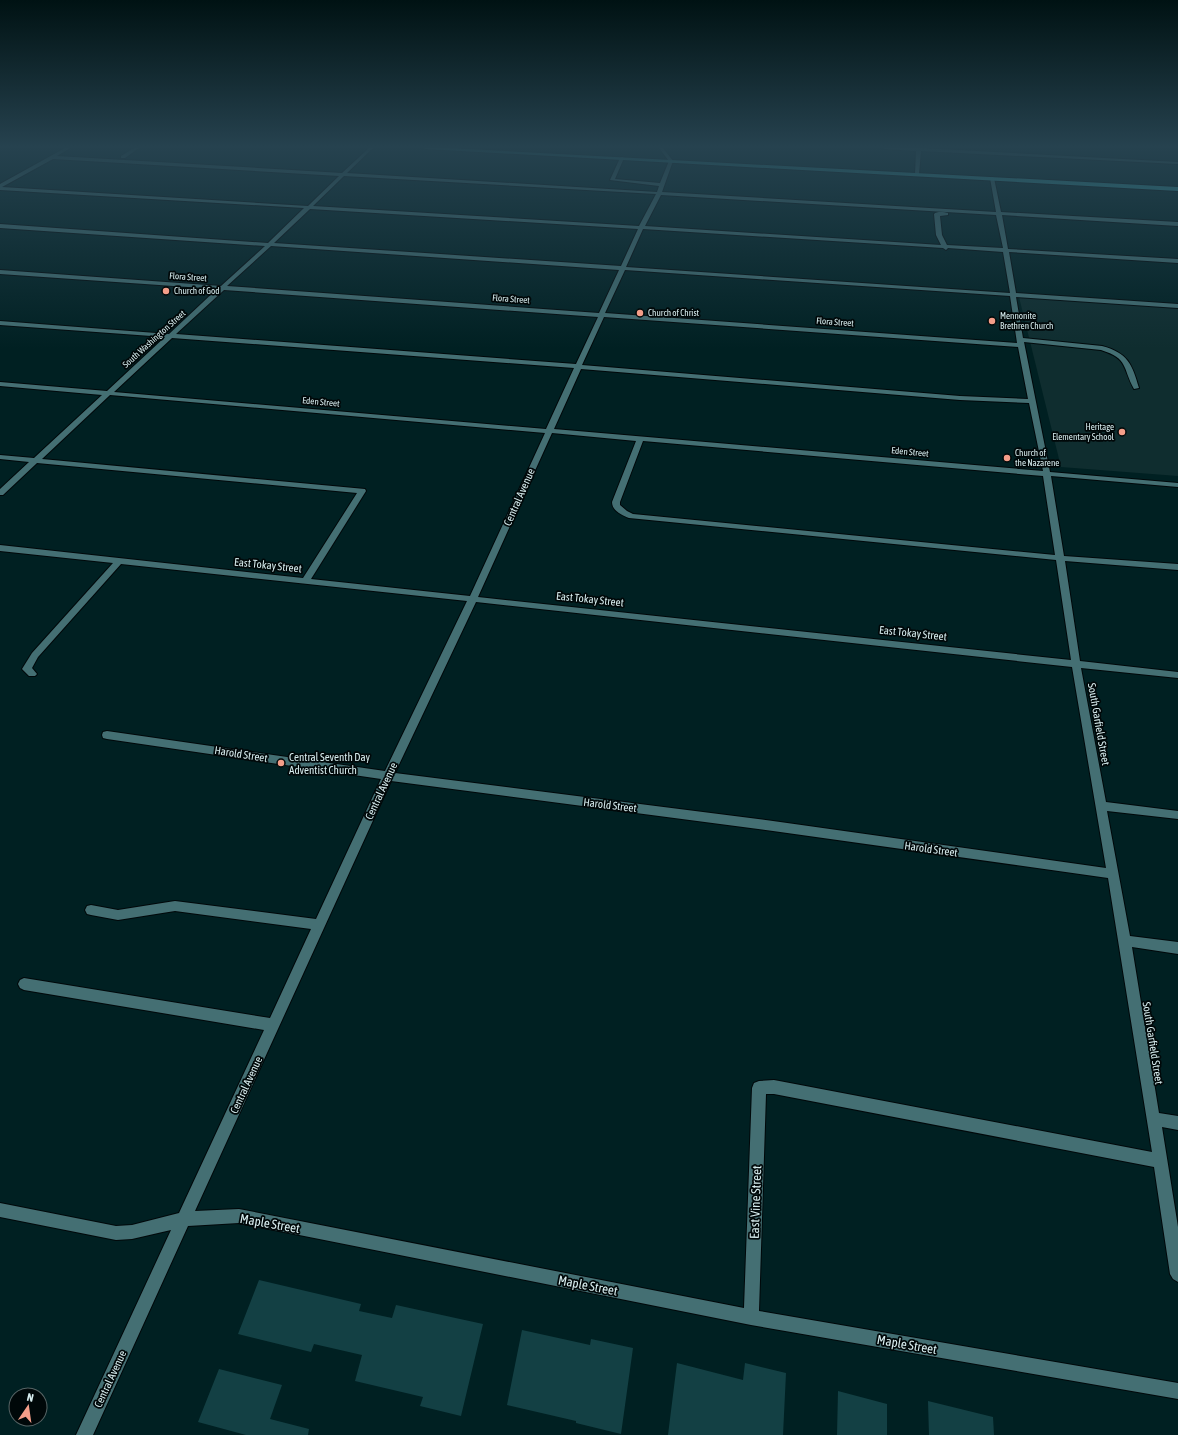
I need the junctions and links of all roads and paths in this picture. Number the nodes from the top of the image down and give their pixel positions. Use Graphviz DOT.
graph roads {
  1 [pos="301,215"];
  2 [pos="425,215"];
  3 [pos="647,215"];
  4 [pos="937,215"];
  5 [pos="952,215"];
  6 [pos="999,215"];
  7 [pos="1031,215"];
  8 [pos="982,217"];
  9 [pos="1178,224"];
  10 [pos="0,226"];
  11 [pos="641,228"];
  12 [pos="270,244"];
  13 [pos="946,248"];
  14 [pos="1006,251"];
  15 [pos="1178,262"];
  16 [pos="624,269"];
  17 [pos="0,272"];
  18 [pos="222,289"];
  19 [pos="1014,296"];
  20 [pos="1178,306"];
  21 [pos="602,314"];
  22 [pos="0,323"];
  23 [pos="169,337"];
  24 [pos="1021,342"];
  25 [pos="578,367"];
  26 [pos="0,384"];
  27 [pos="1136,388"];
  28 [pos="107,394"];
  29 [pos="1032,401"];
  30 [pos="549,431"];
  31 [pos="640,439"];
  32 [pos="0,457"];
  33 [pos="36,461"];
  34 [pos="1047,474"];
  35 [pos="1178,485"];
  36 [pos="0,493"];
  37 [pos="0,548"];
  38 [pos="1059,558"];
  39 [pos="119,561"];
  40 [pos="1178,567"];
  41 [pos="305,581"];
  42 [pos="473,599"];
  43 [pos="1076,664"];
  44 [pos="32,674"];
  45 [pos="1178,675"];
  46 [pos="107,735"];
  47 [pos="388,776"];
  48 [pos="1102,806"];
  49 [pos="1178,815"];
  50 [pos="1113,874"];
  51 [pos="91,910"];
  52 [pos="320,925"];
  53 [pos="1125,941"];
  54 [pos="1178,948"];
  55 [pos="24,984"];
  56 [pos="274,1025"];
  57 [pos="1153,1119"];
  58 [pos="1178,1123"];
  59 [pos="1160,1161"];
  60 [pos="0,1210"];
  61 [pos="185,1219"];
  62 [pos="1178,1274"];
  63 [pos="751,1317"];
  64 [pos="1178,1391"];
  65 [pos="84,1435"];
  1 -- 12 [label="street, South Washington Street"];
  2 -- 11 [label="street"];
  3 -- 11 [label="street, Central Avenue"];
  4 -- 13 [label="street"];
  5 -- 8 [label="street"];
  6 -- 14 [label="street, South Garfield Street"];
  7 -- 9 [label="street"];
  10 -- 12 [label="street"];
  11 -- 13 [label="street"];
  11 -- 16 [label="street, Central Avenue"];
  12 -- 16 [label="street"];
  12 -- 18 [label="street, South Washington Street"];
  13 -- 14 [label="street"];
  14 -- 15 [label="street"];
  14 -- 19 [label="street, South Garfield Street"];
  16 -- 19 [label="street"];
  16 -- 21 [label="street, Central Avenue"];
  17 -- 18 [label="street, Flora Street"];
  18 -- 21 [label="street, Flora Street"];
  18 -- 23 [label="street, South Washington Street"];
  19 -- 20 [label="street"];
  19 -- 24 [label="street, South Garfield Street"];
  21 -- 24 [label="street, Flora Street"];
  21 -- 25 [label="street, Central Avenue"];
  22 -- 23 [label="street"];
  23 -- 25 [label="street"];
  23 -- 28 [label="street, South Washington Street"];
  24 -- 27 [label="street, Flora Street"];
  24 -- 29 [label="street, South Garfield Street"];
  25 -- 29 [label="street"];
  25 -- 30 [label="street, Central Avenue"];
  26 -- 28 [label="street, Eden Street"];
  28 -- 30 [label="street, Eden Street"];
  28 -- 33 [label="street, South Washington Street"];
  29 -- 34 [label="street, South Garfield Street"];
  30 -- 31 [label="street, Eden Street"];
  30 -- 42 [label="street, Central Avenue"];
  31 -- 34 [label="street, Eden Street"];
  31 -- 38 [label="street"];
  32 -- 33 [label="street"];
  33 -- 36 [label="street, South Washington Street"];
  33 -- 41 [label="street"];
  34 -- 35 [label="street, Eden Street"];
  34 -- 38 [label="street, South Garfield Street"];
  37 -- 39 [label="street, East Tokay Street"];
  38 -- 40 [label="street"];
  38 -- 43 [label="street, South Garfield Street"];
  39 -- 41 [label="street, East Tokay Street"];
  39 -- 44 [label="street"];
  41 -- 42 [label="street, East Tokay Street"];
  42 -- 43 [label="street, East Tokay Street"];
  42 -- 47 [label="street, Central Avenue"];
  43 -- 45 [label="street, East Tokay Street"];
  43 -- 48 [label="street, South Garfield Street"];
  46 -- 47 [label="street, Harold Street"];
  47 -- 50 [label="street, Harold Street"];
  47 -- 52 [label="street, Central Avenue"];
  48 -- 49 [label="street"];
  48 -- 50 [label="street, South Garfield Street"];
  50 -- 53 [label="street, South Garfield Street"];
  51 -- 52 [label="street"];
  52 -- 56 [label="street, Central Avenue"];
  53 -- 54 [label="street"];
  53 -- 57 [label="street, South Garfield Street"];
  55 -- 56 [label="street"];
  56 -- 61 [label="street, Central Avenue"];
  57 -- 58 [label="street"];
  57 -- 59 [label="street, South Garfield Street"];
  59 -- 62 [label="street, South Garfield Street"];
  59 -- 63 [label="street, East Vine Street"];
  60 -- 61 [label="street, Maple Street"];
  61 -- 63 [label="street, Maple Street"];
  61 -- 65 [label="street, Central Avenue"];
  63 -- 64 [label="street, Maple Street"];
}
